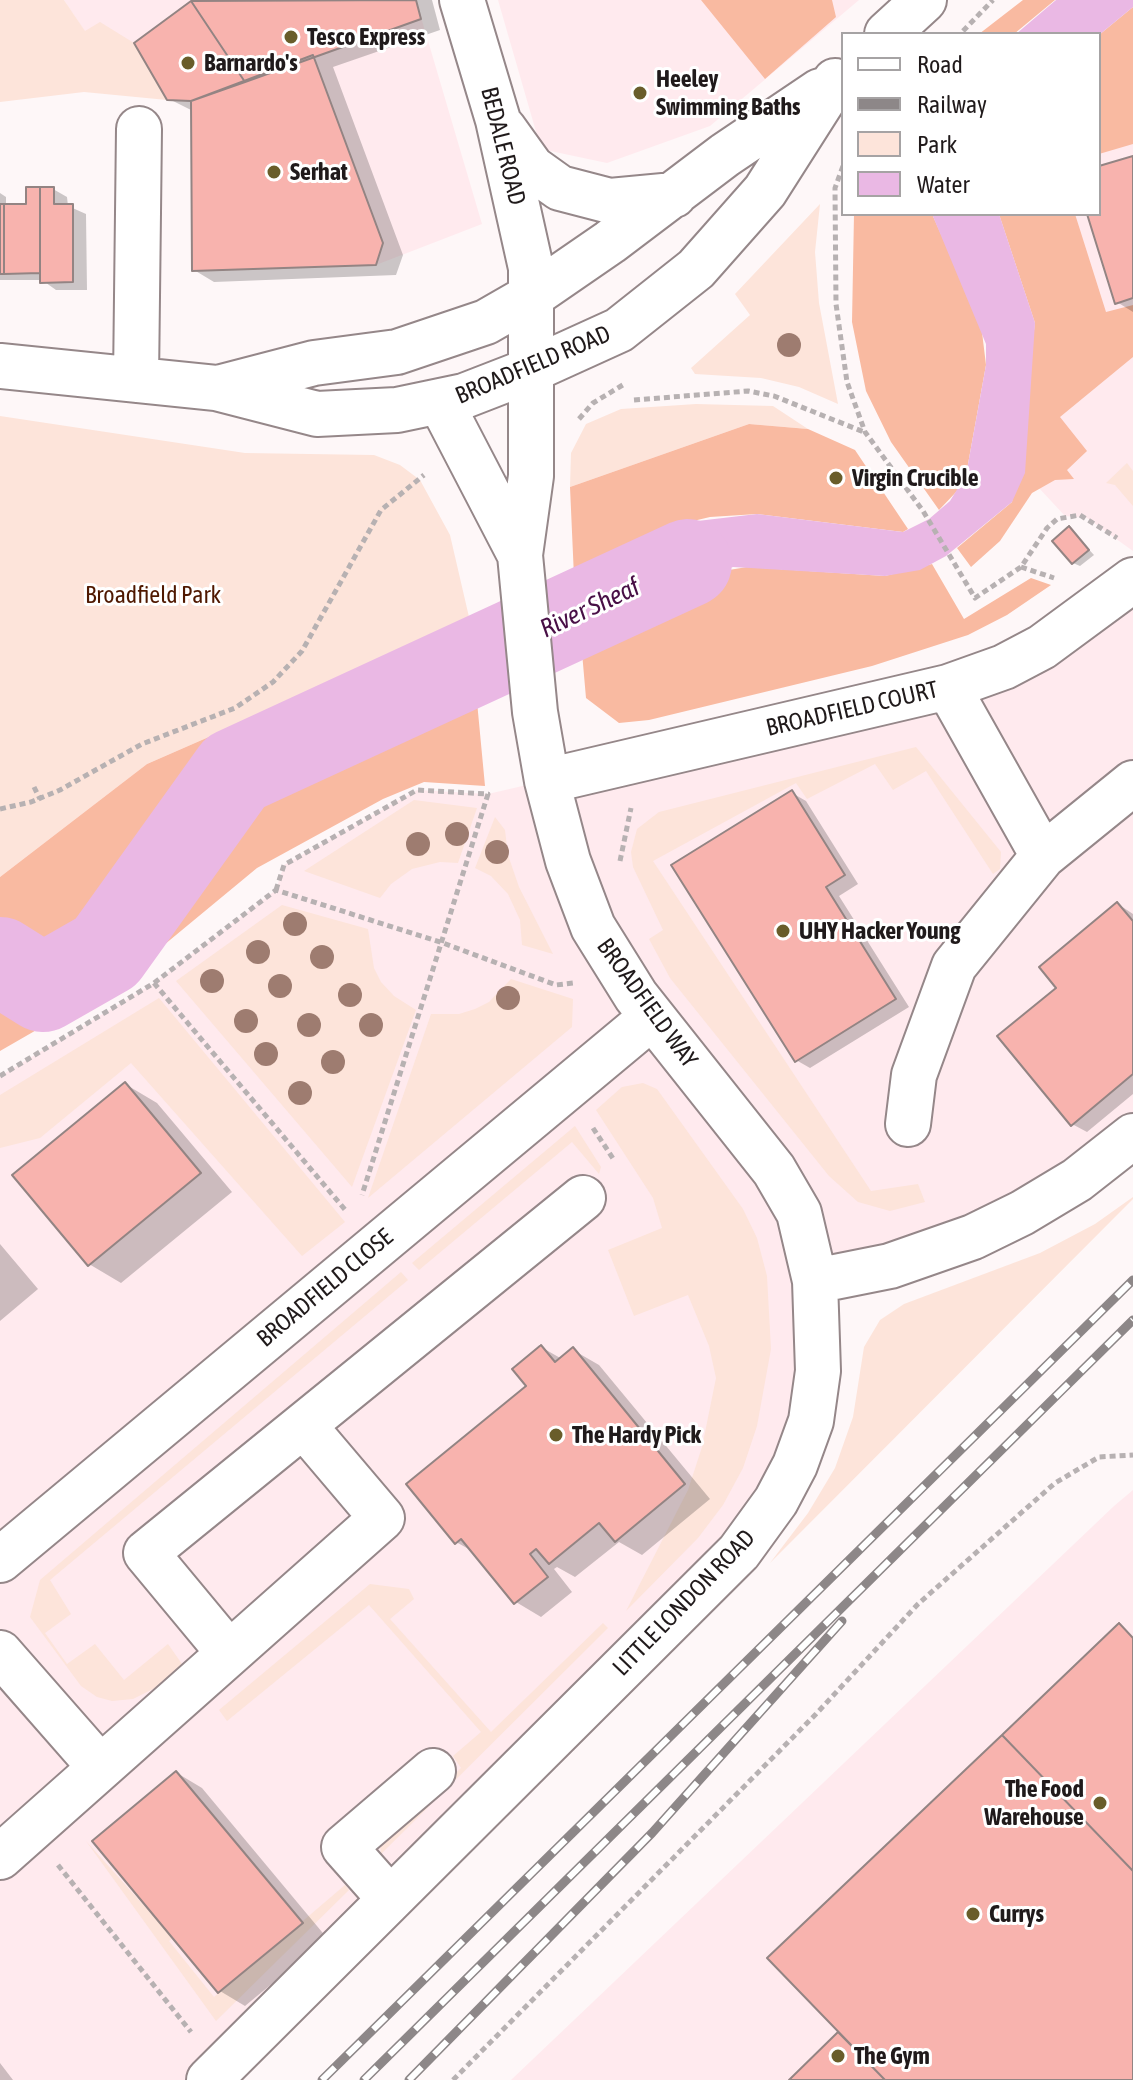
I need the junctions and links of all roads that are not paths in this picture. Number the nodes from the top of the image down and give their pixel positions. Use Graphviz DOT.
graph roads {
  1 [pos="462,0"];
  2 [pos="924,0"];
  3 [pos="889,32"];
  4 [pos="839,78"];
  5 [pos="498,120"];
  6 [pos="139,129"];
  7 [pos="676,195"];
  8 [pos="533,295"];
  9 [pos="486,322"];
  10 [pos="0,366"];
  11 [pos="531,370"];
  12 [pos="136,380"];
  13 [pos="216,388"];
  14 [pos="441,403"];
  15 [pos="1131,562"];
  16 [pos="522,567"];
  17 [pos="948,687"];
  18 [pos="547,781"];
  19 [pos="1133,783"];
  20 [pos="1043,856"];
  21 [pos="652,1017"];
  22 [pos="908,1124"];
  23 [pos="1133,1136"];
  24 [pos="583,1198"];
  25 [pos="815,1281"];
  26 [pos="304,1426"];
  27 [pos="0,1560"];
  28 [pos="0,1653"];
  29 [pos="229,1653"];
  30 [pos="100,1767"];
  31 [pos="433,1771"];
  32 [pos="15,1843"];
  33 [pos="390,1899"];
  34 [pos="214,2074"];
  1 -- 5 [label="street, BEDALE ROAD"];
  2 -- 3 [label="street"];
  4 -- 7 [label="street, BROADFIELD ROAD"];
  4 -- 11 [label="street, BROADFIELD ROAD"];
  5 -- 7 [label="street"];
  5 -- 8 [label="street, BEDALE ROAD"];
  6 -- 12 [label="street"];
  7 -- 8 [label="street, BROADFIELD ROAD"];
  8 -- 9 [label="street, BROADFIELD ROAD"];
  8 -- 11 [label="street, BEDALE ROAD"];
  9 -- 13 [label="street, BROADFIELD ROAD"];
  9 -- 14 [label="street"];
  10 -- 12 [label="street, BROADFIELD ROAD"];
  11 -- 14 [label="street, BROADFIELD ROAD"];
  11 -- 16 [label="street, BROADFIELD WAY"];
  12 -- 13 [label="street, BROADFIELD ROAD"];
  13 -- 14 [label="street, BROADFIELD ROAD"];
  14 -- 16 [label="street, BROADFIELD WAY"];
  15 -- 17 [label="street, BROADFIELD COURT"];
  16 -- 18 [label="street, BROADFIELD WAY"];
  17 -- 18 [label="street, BROADFIELD COURT"];
  17 -- 20 [label="street"];
  18 -- 21 [label="street, BROADFIELD WAY"];
  19 -- 20 [label="street"];
  20 -- 22 [label="street"];
  21 -- 25 [label="street, BROADFIELD WAY"];
  21 -- 27 [label="street, BROADFIELD CLOSE"];
  23 -- 25 [label="street"];
  24 -- 26 [label="street"];
  25 -- 33 [label="street, LITTLE LONDON ROAD"];
  26 -- 29 [label="street"];
  26 -- 29 [label="street"];
  28 -- 30 [label="street"];
  29 -- 30 [label="street"];
  30 -- 32 [label="street"];
  31 -- 33 [label="street"];
  33 -- 34 [label="street, LITTLE LONDON ROAD"];
}
